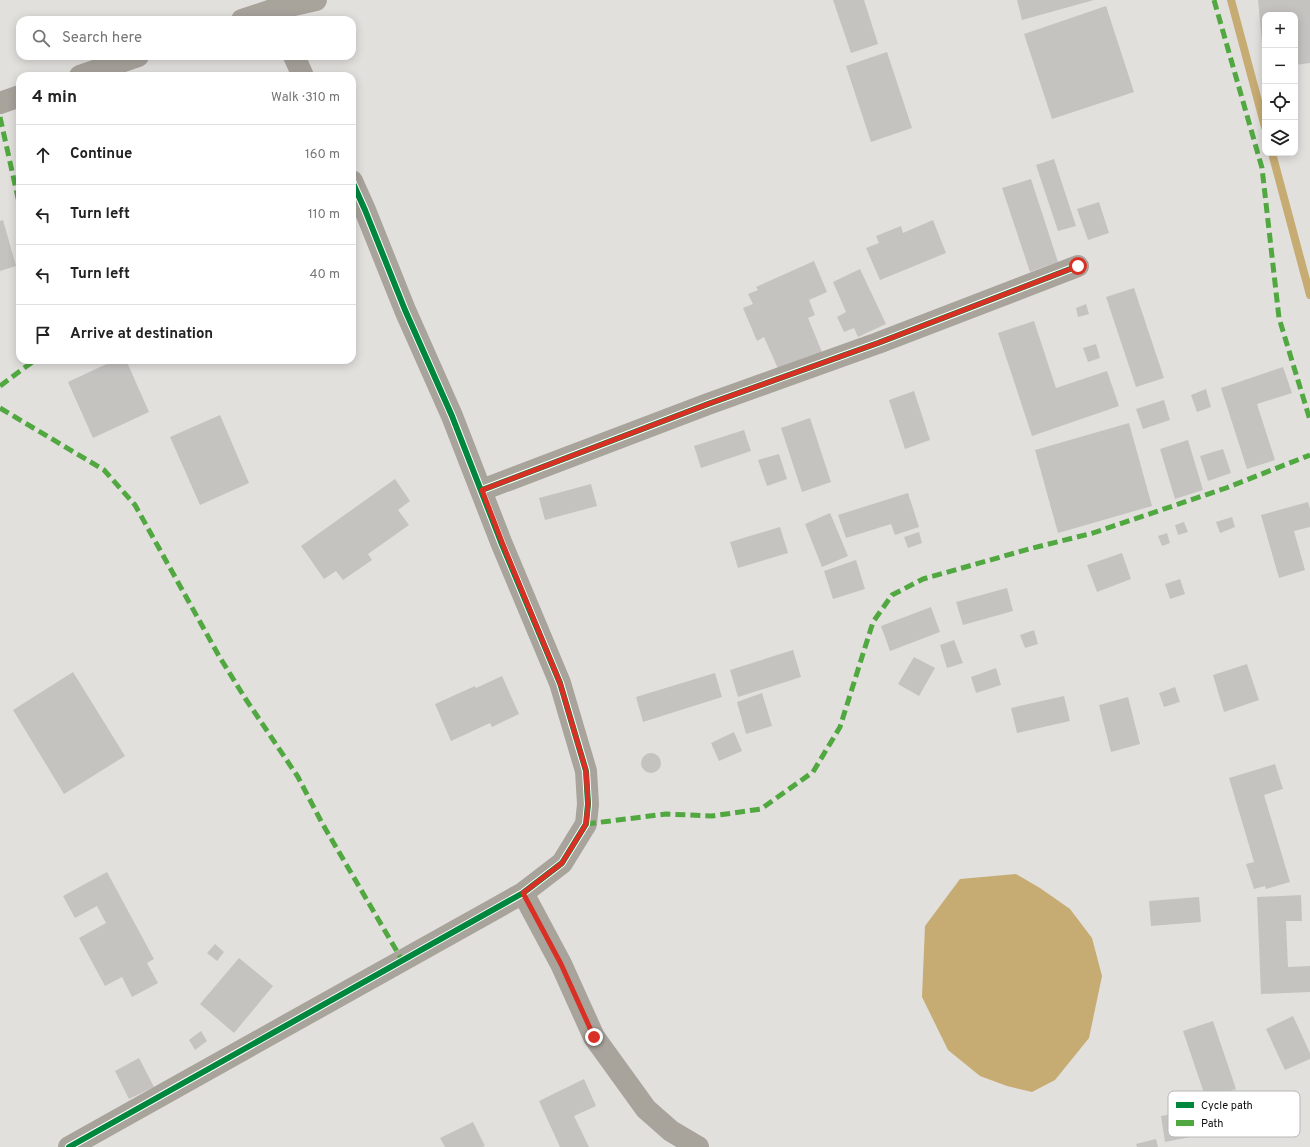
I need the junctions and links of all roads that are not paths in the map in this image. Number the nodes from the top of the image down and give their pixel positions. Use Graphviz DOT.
graph roads {
  1 [pos="316,0"];
  2 [pos="273,10"];
  3 [pos="254,16"];
  4 [pos="126,60"];
  5 [pos="296,60"];
  6 [pos="92,72"];
  7 [pos="301,72"];
  8 [pos="16,97"];
  9 [pos="0,103"];
  10 [pos="356,190"];
  11 [pos="1078,266"];
  12 [pos="482,490"];
  13 [pos="523,893"];
  14 [pos="70,1147"];
  15 [pos="698,1147"];
  1 -- 2 [label="street"];
  2 -- 3 [label="street"];
  4 -- 6 [label="street"];
  5 -- 7 [label="street"];
  8 -- 9 [label="street"];
  10 -- 12 [label="street"];
  11 -- 12 [label="street"];
  12 -- 13 [label="street"];
  13 -- 14 [label="street"];
  13 -- 15 [label="street"];
}
